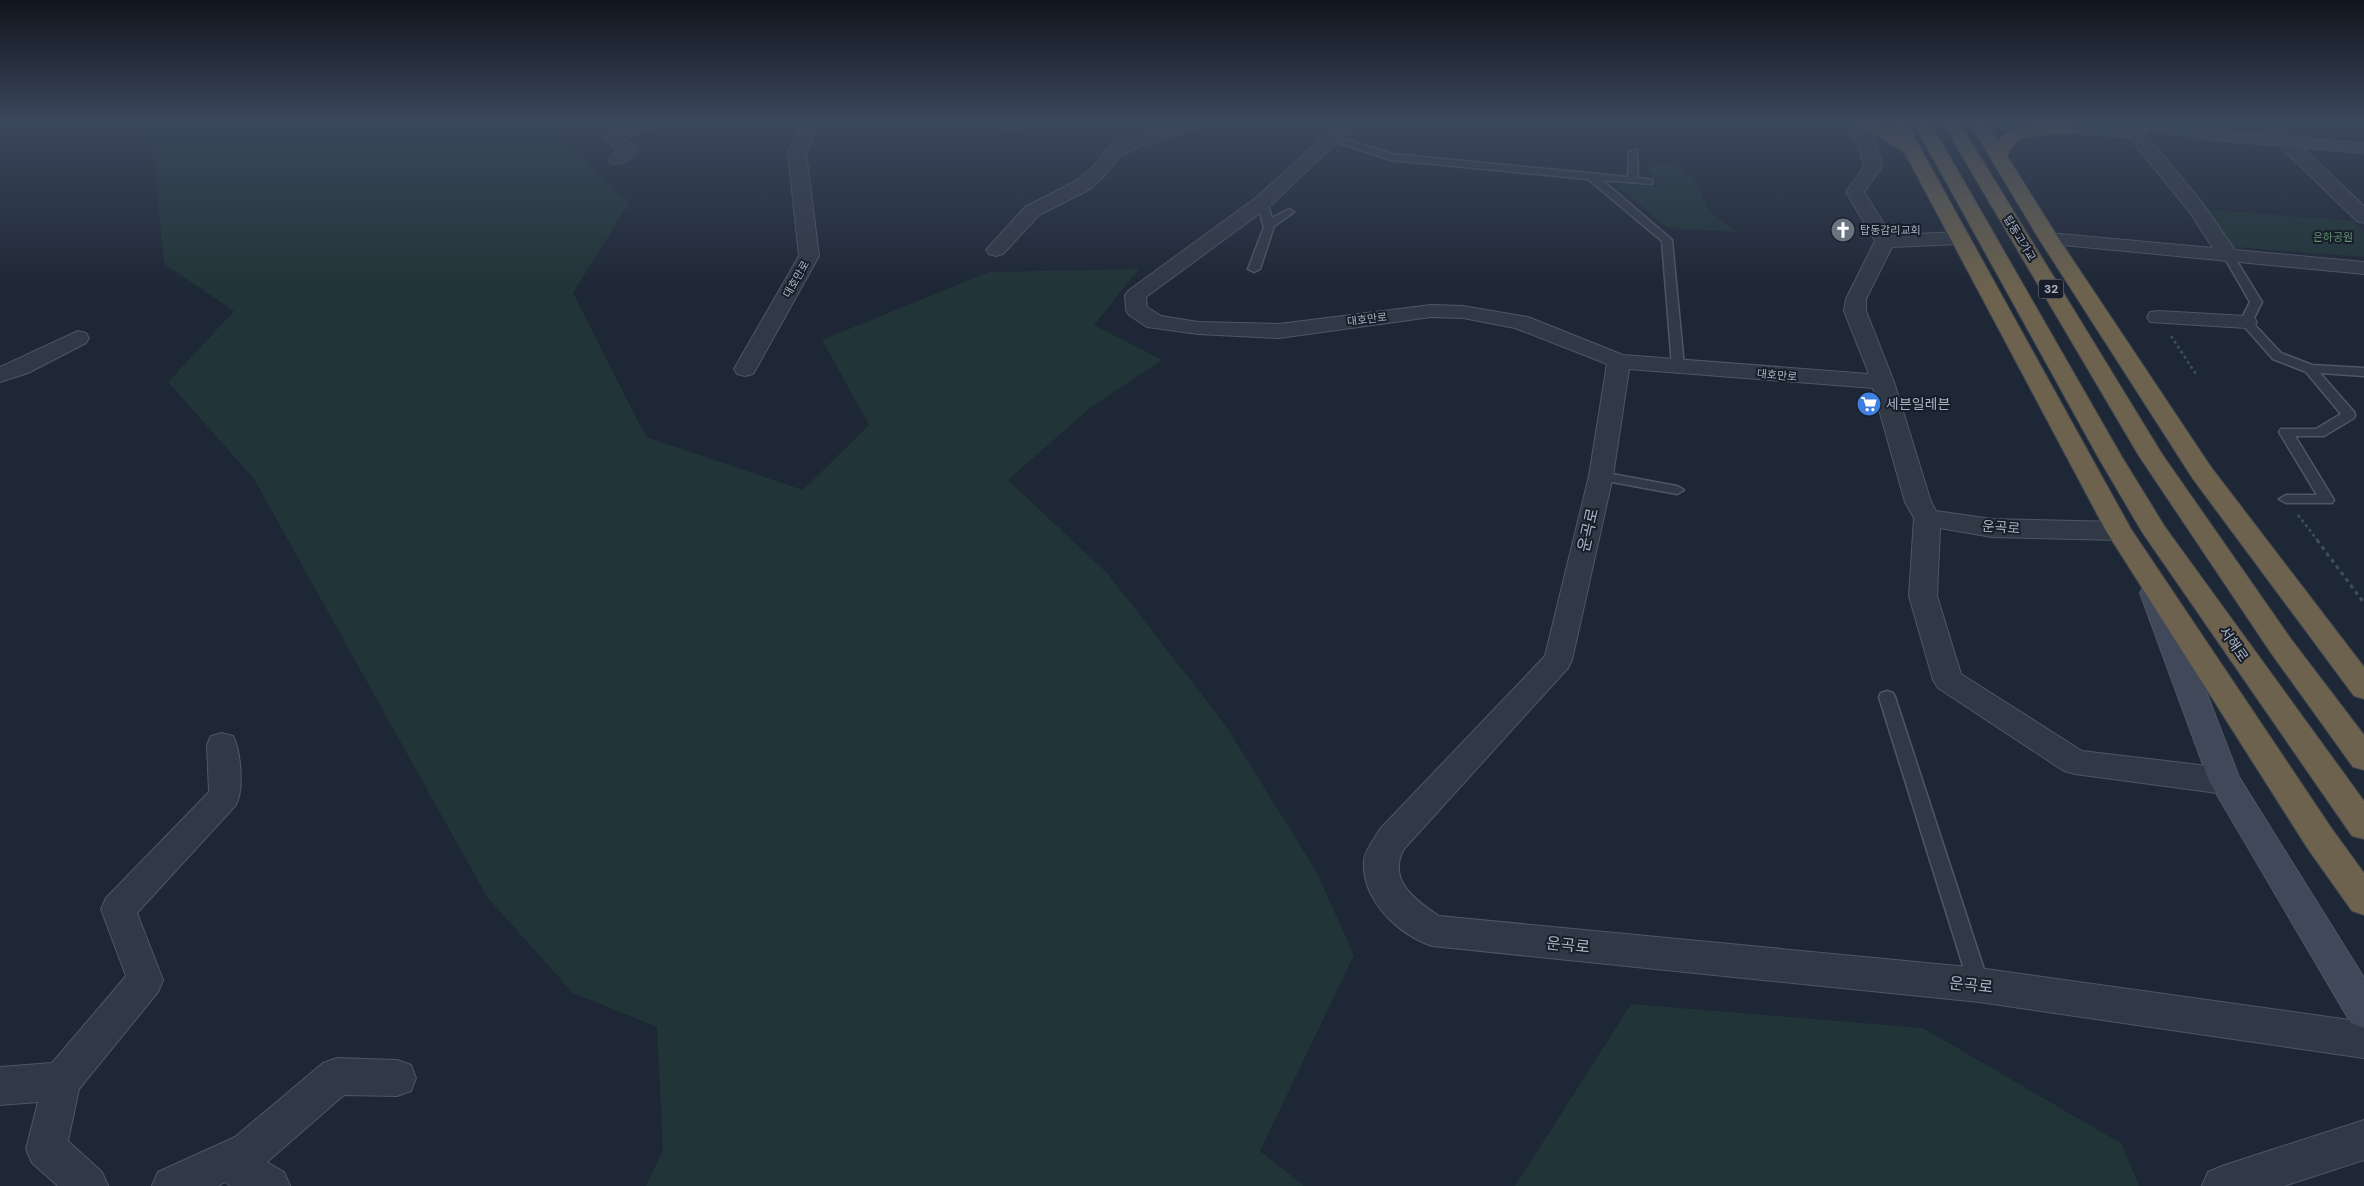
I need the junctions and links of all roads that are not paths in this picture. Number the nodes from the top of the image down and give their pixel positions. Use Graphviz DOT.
graph roads {
  1 [pos="800,177"];
  2 [pos="1092,177"];
  3 [pos="1289,177"];
  4 [pos="1593,177"];
  5 [pos="1605,177"];
  6 [pos="1866,177"];
  7 [pos="1928,177"];
  8 [pos="1952,177"];
  9 [pos="1983,177"];
  10 [pos="2011,177"];
  11 [pos="2171,177"];
  12 [pos="2323,177"];
  13 [pos="1633,180"];
  14 [pos="1648,182"];
  15 [pos="1262,202"];
  16 [pos="1289,212"];
  17 [pos="2364,217"];
  18 [pos="1268,224"];
  19 [pos="1960,238"];
  20 [pos="2049,239"];
  21 [pos="1884,241"];
  22 [pos="996,250"];
  23 [pos="2228,255"];
  24 [pos="2364,268"];
  25 [pos="1254,269"];
  26 [pos="2158,317"];
  27 [pos="2246,322"];
  28 [pos="78,338"];
  29 [pos="1619,361"];
  30 [pos="1678,366"];
  31 [pos="745,369"];
  32 [pos="2310,369"];
  33 [pos="2364,372"];
  34 [pos="0,375"];
  35 [pos="1883,382"];
  36 [pos="1601,476"];
  37 [pos="1676,490"];
  38 [pos="2286,499"];
  39 [pos="1927,518"];
  40 [pos="2118,531"];
  41 [pos="2146,572"];
  42 [pos="2364,688"];
  43 [pos="1887,697"];
  44 [pos="222,745"];
  45 [pos="2364,758"];
  46 [pos="2225,781"];
  47 [pos="2364,826"];
  48 [pos="2364,900"];
  49 [pos="1979,985"];
  50 [pos="2364,1011"];
  51 [pos="2364,1040"];
  52 [pos="397,1078"];
  53 [pos="62,1081"];
  54 [pos="0,1086"];
  55 [pos="2364,1140"];
  56 [pos="227,1161"];
  57 [pos="88,1186"];
  58 [pos="172,1186"];
  59 [pos="270,1186"];
  60 [pos="2222,1186"];
  1 -- 31 [label="street, 대호만로"];
  2 -- 22 [label="street"];
  3 -- 15 [label="street, 대호만로"];
  4 -- 30 [label="lane"];
  5 -- 13 [label="lane"];
  6 -- 21 [label="street"];
  7 -- 19 [label="highway"];
  8 -- 47 [label="highway, 서해로"];
  9 -- 45 [label="highway, 탑동고가교 / 32"];
  10 -- 20 [label="highway"];
  11 -- 23 [label="street"];
  12 -- 17 [label="street"];
  13 -- 14 [label="lane"];
  15 -- 18 [label="lane"];
  15 -- 29 [label="street, 대호만로"];
  16 -- 18 [label="lane"];
  18 -- 25 [label="lane"];
  19 -- 21 [label="street"];
  19 -- 40 [label="highway"];
  20 -- 23 [label="street"];
  20 -- 42 [label="highway"];
  21 -- 35 [label="street"];
  23 -- 24 [label="street"];
  23 -- 27 [label="lane"];
  26 -- 27 [label="street"];
  27 -- 32 [label="lane"];
  28 -- 34 [label="street"];
  29 -- 30 [label="street, 대호만로"];
  29 -- 36 [label="street, 운곡로"];
  30 -- 35 [label="street, 대호만로"];
  32 -- 33 [label="lane"];
  32 -- 38 [label="lane"];
  35 -- 39 [label="street"];
  36 -- 37 [label="lane"];
  36 -- 49 [label="street, 운곡로"];
  39 -- 40 [label="street, 운곡로"];
  39 -- 46 [label="street"];
  40 -- 41 [label="highway"];
  41 -- 46 [label="main road"];
  41 -- 48 [label="highway"];
  43 -- 49 [label="lane"];
  44 -- 53 [label="street"];
  46 -- 50 [label="main road"];
  49 -- 51 [label="street, 운곡로"];
  52 -- 56 [label="street"];
  53 -- 54 [label="street"];
  53 -- 57 [label="street"];
  55 -- 60 [label="street"];
  56 -- 58 [label="street"];
  56 -- 59 [label="street"];
}
